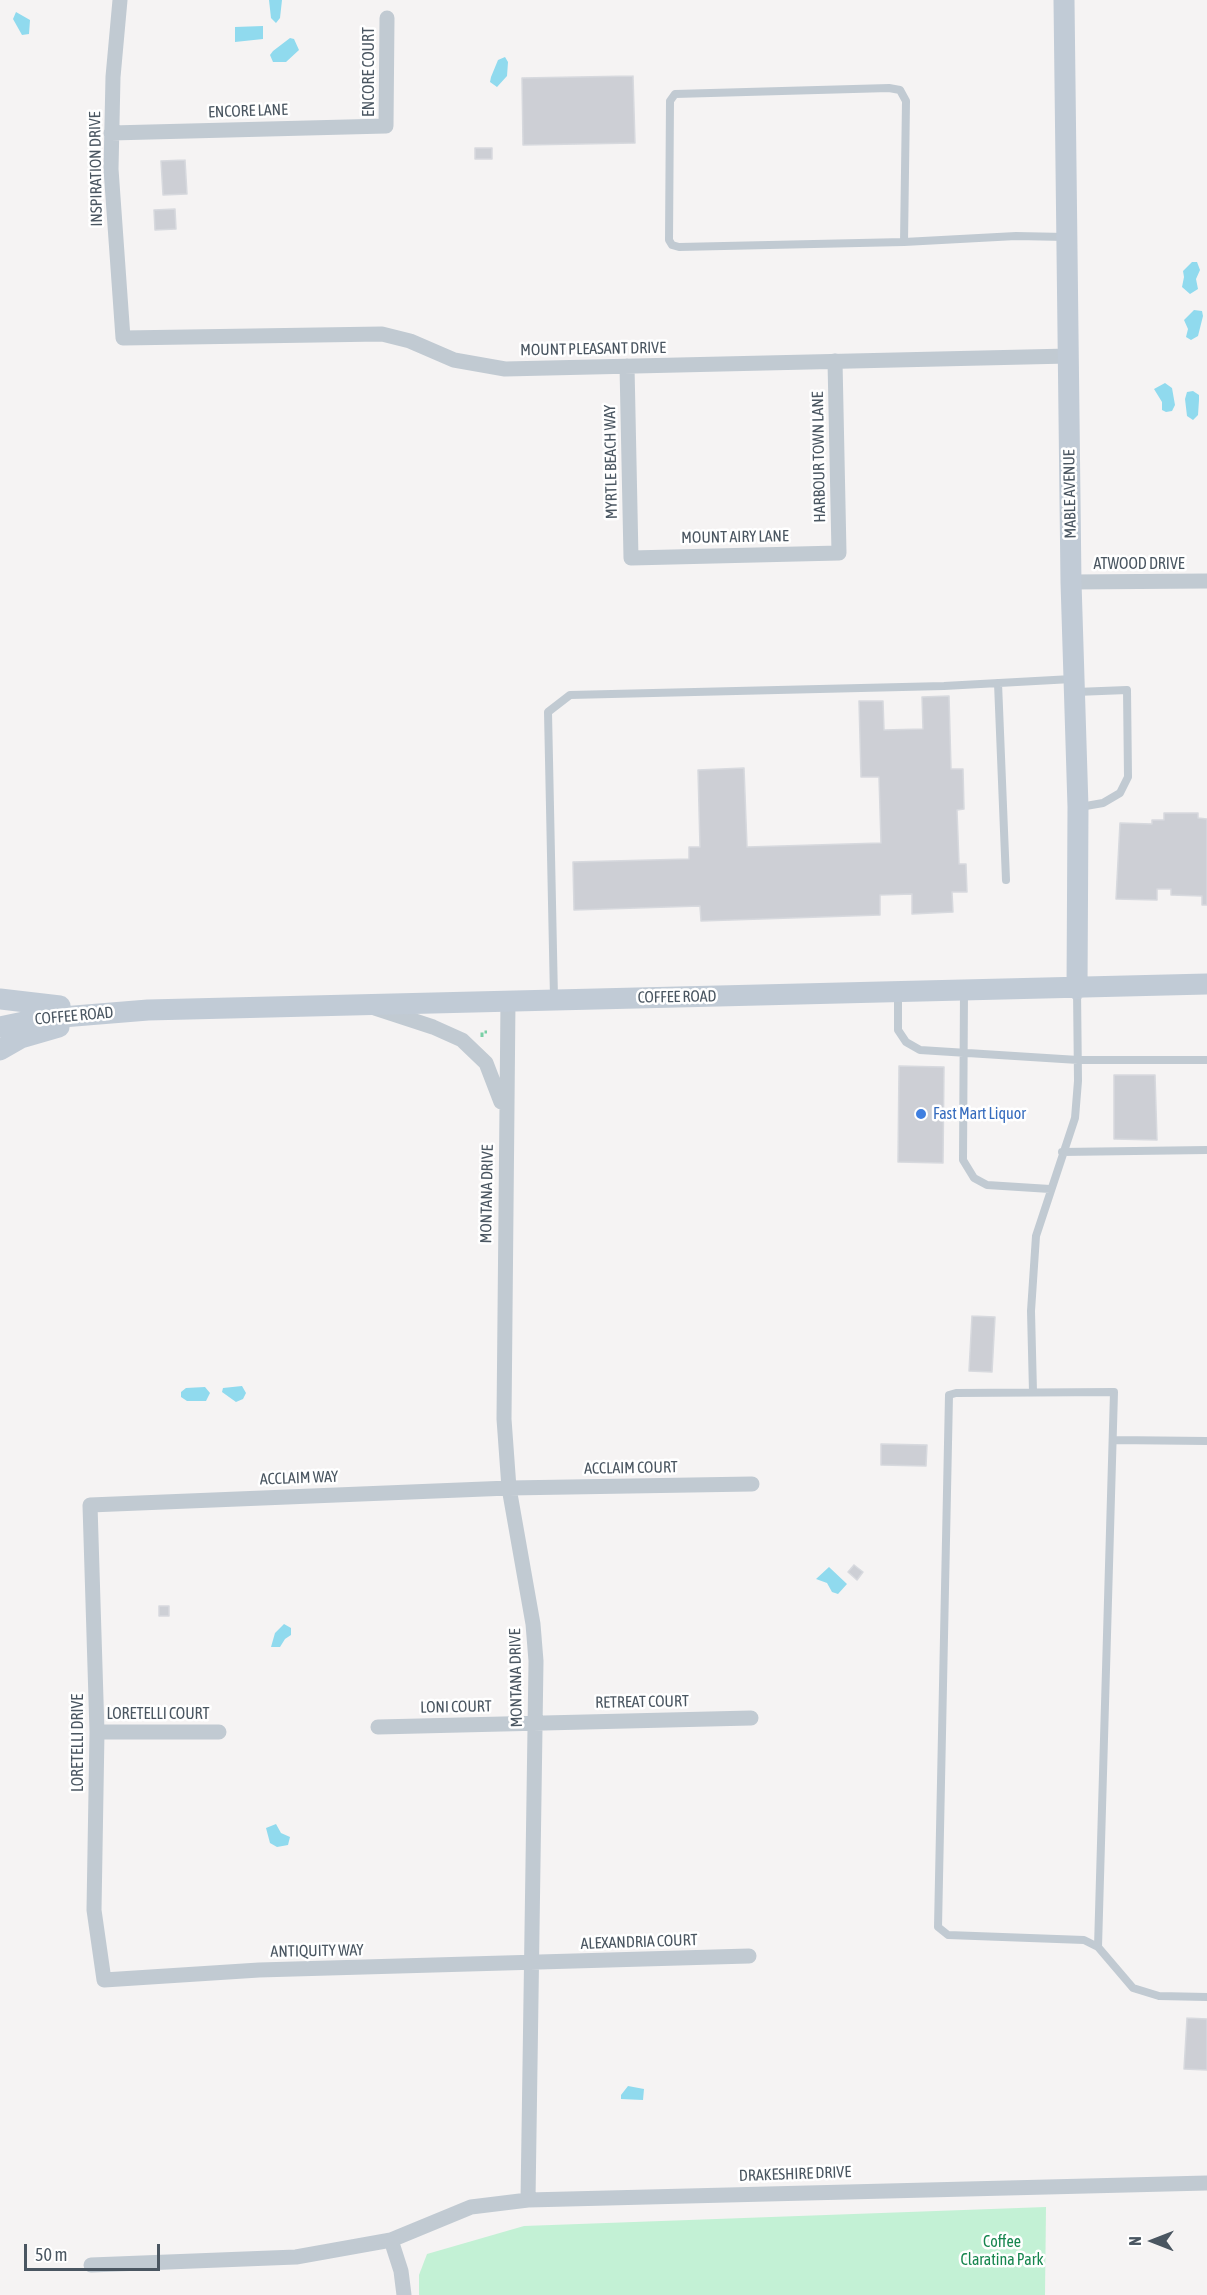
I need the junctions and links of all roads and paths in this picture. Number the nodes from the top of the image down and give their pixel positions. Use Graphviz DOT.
graph roads {
  1 [pos="120,0"];
  2 [pos="1064,0"];
  3 [pos="387,18"];
  4 [pos="386,126"];
  5 [pos="111,133"];
  6 [pos="1067,237"];
  7 [pos="904,242"];
  8 [pos="123,338"];
  9 [pos="1069,356"];
  10 [pos="835,361"];
  11 [pos="627,366"];
  12 [pos="839,553"];
  13 [pos="631,558"];
  14 [pos="1207,581"];
  15 [pos="1071,582"];
  16 [pos="998,683"];
  17 [pos="1075,685"];
  18 [pos="1078,807"];
  19 [pos="1006,880"];
  20 [pos="1207,984"];
  21 [pos="1077,989"];
  22 [pos="964,991"];
  23 [pos="898,992"];
  24 [pos="0,999"];
  25 [pos="554,1000"];
  26 [pos="508,1001"];
  27 [pos="364,1005"];
  28 [pos="148,1010"];
  29 [pos="0,1027"];
  30 [pos="0,1050"];
  31 [pos="964,1053"];
  32 [pos="1078,1060"];
  33 [pos="1207,1060"];
  34 [pos="506,1122"];
  35 [pos="1207,1150"];
  36 [pos="1062,1152"];
  37 [pos="1050,1189"];
  38 [pos="1033,1392"];
  39 [pos="1113,1440"];
  40 [pos="1207,1441"];
  41 [pos="752,1484"];
  42 [pos="509,1488"];
  43 [pos="90,1505"];
  44 [pos="751,1718"];
  45 [pos="535,1723"];
  46 [pos="378,1727"];
  47 [pos="97,1732"];
  48 [pos="219,1732"];
  49 [pos="1098,1947"];
  50 [pos="749,1956"];
  51 [pos="530,1964"];
  52 [pos="104,1980"];
  53 [pos="1207,1997"];
  54 [pos="1207,2183"];
  55 [pos="528,2200"];
  56 [pos="391,2240"];
  57 [pos="91,2265"];
  58 [pos="404,2295"];
  1 -- 5 [label="street, INSPIRATION DRIVE"];
  2 -- 6 [label="main road, MABLE AVENUE"];
  3 -- 4 [label="street, ENCORE COURT"];
  4 -- 5 [label="street, ENCORE LANE"];
  5 -- 8 [label="street, INSPIRATION DRIVE"];
  6 -- 7 [label="lane"];
  6 -- 9 [label="main road, MABLE AVENUE"];
  7 -- 7 [label="lane"];
  8 -- 11 [label="street, MOUNT PLEASANT DRIVE"];
  9 -- 10 [label="street, MOUNT PLEASANT DRIVE"];
  9 -- 15 [label="main road, MABLE AVENUE"];
  10 -- 11 [label="street, MOUNT PLEASANT DRIVE"];
  10 -- 12 [label="street, HARBOUR TOWN LANE"];
  11 -- 13 [label="street, MYRTLE BEACH WAY"];
  12 -- 13 [label="street, MOUNT AIRY LANE"];
  14 -- 15 [label="street, ATWOOD DRIVE"];
  15 -- 17 [label="main road, MABLE AVENUE"];
  16 -- 17 [label="lane"];
  16 -- 19 [label="lane"];
  16 -- 25 [label="lane"];
  17 -- 18 [label="main road, MABLE AVENUE"];
  17 -- 18 [label="lane"];
  18 -- 21 [label="main road, MABLE AVENUE"];
  20 -- 21 [label="main road, COFFEE ROAD"];
  21 -- 22 [label="main road, COFFEE ROAD"];
  21 -- 32 [label="lane"];
  22 -- 23 [label="main road, COFFEE ROAD"];
  22 -- 31 [label="lane"];
  23 -- 25 [label="main road, COFFEE ROAD"];
  23 -- 31 [label="lane"];
  24 -- 28 [label="main road, COFFEE ROAD"];
  25 -- 26 [label="main road, COFFEE ROAD"];
  26 -- 27 [label="main road, COFFEE ROAD"];
  26 -- 34 [label="street, MONTANA DRIVE"];
  27 -- 28 [label="main road, COFFEE ROAD"];
  27 -- 34 [label="street, MONTANA DRIVE"];
  28 -- 29 [label="main road, COFFEE ROAD"];
  28 -- 30 [label="main road"];
  31 -- 32 [label="lane"];
  31 -- 37 [label="lane"];
  32 -- 33 [label="lane"];
  32 -- 36 [label="lane"];
  34 -- 42 [label="street, MONTANA DRIVE"];
  35 -- 36 [label="lane"];
  36 -- 37 [label="lane"];
  37 -- 38 [label="lane"];
  38 -- 39 [label="lane"];
  38 -- 49 [label="lane"];
  39 -- 40 [label="lane"];
  39 -- 49 [label="lane"];
  41 -- 42 [label="street, ACCLAIM COURT"];
  42 -- 43 [label="street, ACCLAIM WAY"];
  42 -- 45 [label="street, MONTANA DRIVE"];
  43 -- 47 [label="street, LORETELLI DRIVE"];
  44 -- 45 [label="street, RETREAT COURT"];
  45 -- 46 [label="street, LONI COURT"];
  45 -- 51 [label="street, MONTANA DRIVE"];
  47 -- 48 [label="street, LORETELLI COURT"];
  47 -- 52 [label="street, LORETELLI DRIVE"];
  49 -- 53 [label="lane"];
  50 -- 51 [label="street, ALEXANDRIA COURT"];
  51 -- 52 [label="street, ANTIQUITY WAY"];
  51 -- 55 [label="street, MONTANA DRIVE"];
  54 -- 55 [label="street, DRAKESHIRE DRIVE"];
  55 -- 56 [label="street, DRAKESHIRE DRIVE"];
  56 -- 57 [label="street, DRAKESHIRE DRIVE"];
  56 -- 58 [label="street"];
}
